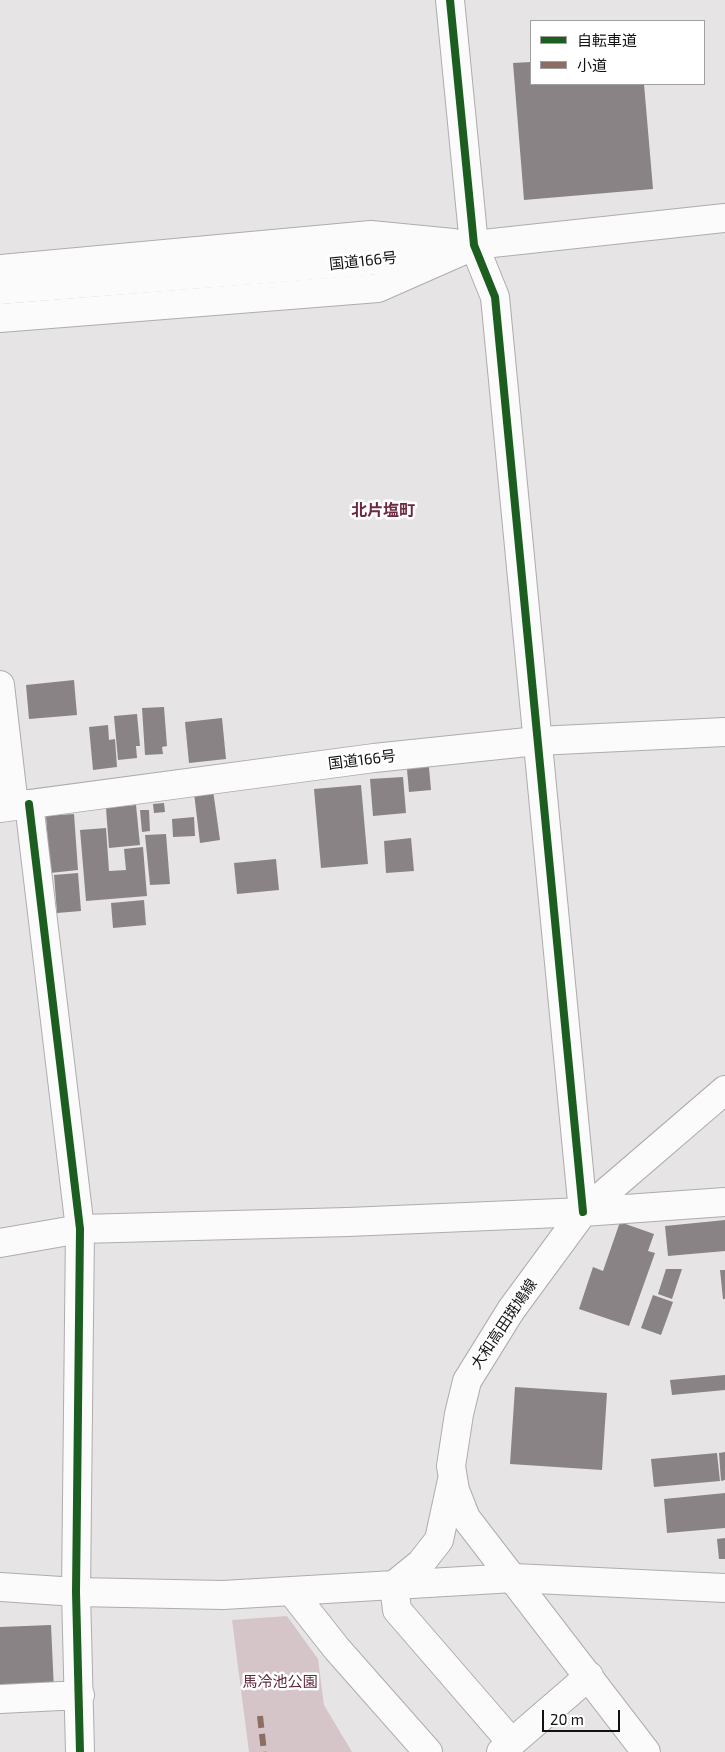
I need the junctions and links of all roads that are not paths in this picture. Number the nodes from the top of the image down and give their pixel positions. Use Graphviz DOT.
graph roads {
  1 [pos="450,0"];
  2 [pos="725,218"];
  3 [pos="474,246"];
  4 [pos="0,269"];
  5 [pos="0,290"];
  6 [pos="0,318"];
  7 [pos="0,685"];
  8 [pos="725,732"];
  9 [pos="537,741"];
  10 [pos="14,806"];
  11 [pos="725,1090"];
  12 [pos="725,1202"];
  13 [pos="583,1212"];
  14 [pos="80,1229"];
  15 [pos="0,1243"];
  16 [pos="452,1478"];
  17 [pos="514,1578"];
  18 [pos="394,1585"];
  19 [pos="0,1587"];
  20 [pos="725,1588"];
  21 [pos="76,1592"];
  22 [pos="292,1592"];
  23 [pos="589,1676"];
  24 [pos="80,1696"];
  25 [pos="0,1699"];
  26 [pos="507,1748"];
  27 [pos="80,1752"];
  28 [pos="428,1752"];
  29 [pos="646,1752"];
  1 -- 3 [label="main road"];
  2 -- 3 [label="main road, 国道166号"];
  3 -- 4 [label="main road"];
  3 -- 5 [label="main road, 国道166号"];
  3 -- 6 [label="main road"];
  3 -- 9 [label="main road"];
  7 -- 10 [label="main road"];
  8 -- 9 [label="main road, 国道166号"];
  9 -- 10 [label="main road, 国道166号"];
  9 -- 13 [label="main road"];
  10 -- 14 [label="main road"];
  11 -- 13 [label="main road, 大和高田斑鳩線"];
  12 -- 13 [label="main road"];
  13 -- 14 [label="main road"];
  13 -- 16 [label="main road, 大和高田斑鳩線"];
  14 -- 15 [label="main road"];
  14 -- 21 [label="main road"];
  16 -- 17 [label="main road, 大和高田斑鳩線"];
  16 -- 18 [label="main road"];
  17 -- 18 [label="main road"];
  17 -- 20 [label="main road"];
  17 -- 23 [label="main road, 大和高田斑鳩線"];
  18 -- 22 [label="main road"];
  18 -- 26 [label="main road"];
  19 -- 21 [label="main road"];
  21 -- 22 [label="main road"];
  21 -- 24 [label="main road"];
  22 -- 28 [label="main road"];
  23 -- 26 [label="main road"];
  23 -- 29 [label="main road, 大和高田斑鳩線"];
  24 -- 25 [label="main road"];
  24 -- 27 [label="main road"];
}
